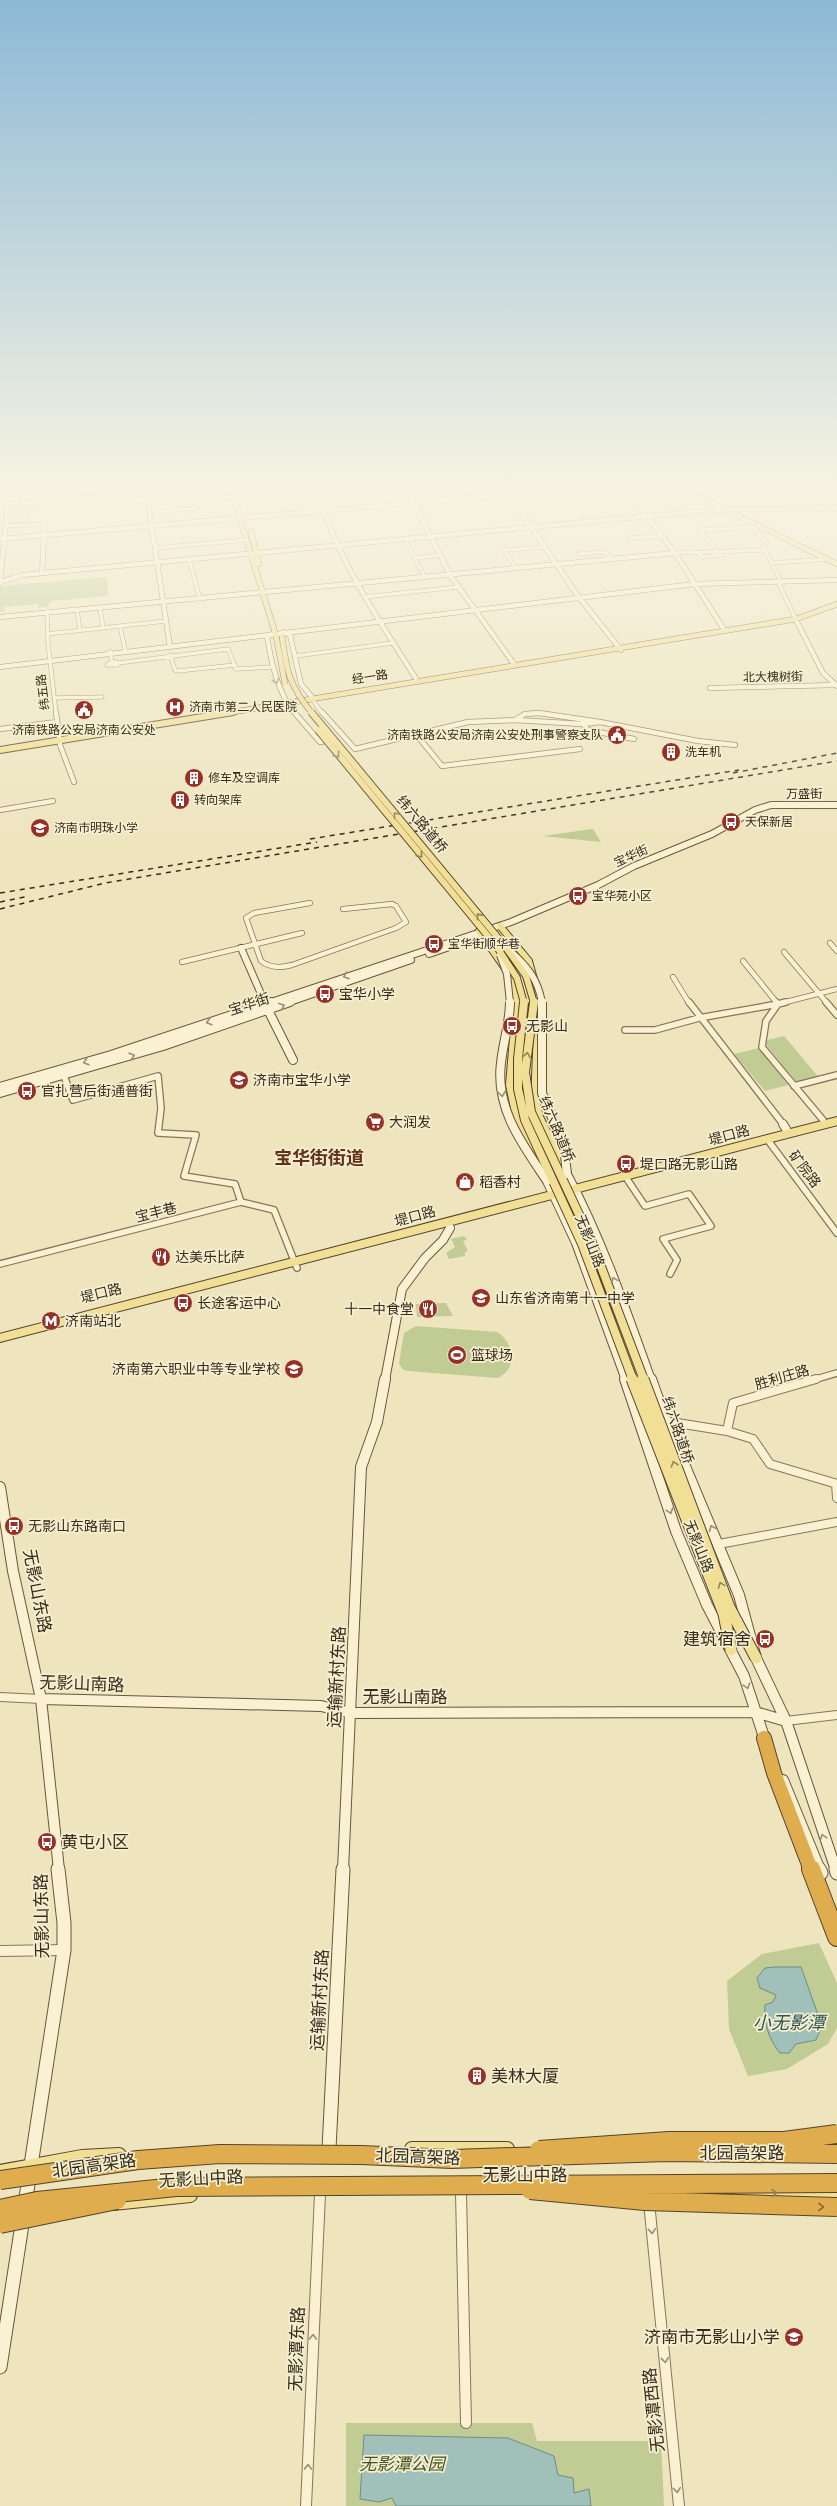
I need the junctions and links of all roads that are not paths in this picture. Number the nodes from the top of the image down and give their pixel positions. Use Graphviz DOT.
graph roads {
  1 [pos="122,606"];
  2 [pos="164,606"];
  3 [pos="270,606"];
  4 [pos="369,606"];
  5 [pos="471,606"];
  6 [pos="498,606"];
  7 [pos="587,606"];
  8 [pos="709,606"];
  9 [pos="790,606"];
  10 [pos="832,606"];
  11 [pos="100,608"];
  12 [pos="473,609"];
  13 [pos="77,610"];
  14 [pos="837,610"];
  15 [pos="47,612"];
  16 [pos="276,615"];
  17 [pos="0,617"];
  18 [pos="378,620"];
  19 [pos="166,621"];
  20 [pos="796,621"];
  21 [pos="120,626"];
  22 [pos="103,628"];
  23 [pos="80,630"];
  24 [pos="725,631"];
  25 [pos="278,633"];
  26 [pos="47,634"];
  27 [pos="393,643"];
  28 [pos="170,646"];
  29 [pos="619,649"];
  30 [pos="125,650"];
  31 [pos="110,653"];
  32 [pos="170,655"];
  33 [pos="295,656"];
  34 [pos="50,660"];
  35 [pos="112,662"];
  36 [pos="118,663"];
  37 [pos="514,664"];
  38 [pos="235,665"];
  39 [pos="0,666"];
  40 [pos="272,667"];
  41 [pos="417,680"];
  42 [pos="837,685"];
  43 [pos="710,688"];
  44 [pos="102,697"];
  45 [pos="54,698"];
  46 [pos="313,699"];
  47 [pos="287,704"];
  48 [pos="515,720"];
  49 [pos="57,722"];
  50 [pos="600,722"];
  51 [pos="583,724"];
  52 [pos="0,730"];
  53 [pos="415,733"];
  54 [pos="342,737"];
  55 [pos="634,739"];
  56 [pos="60,742"];
  57 [pos="735,745"];
  58 [pos="580,749"];
  59 [pos="0,750"];
  60 [pos="0,755"];
  61 [pos="74,782"];
  62 [pos="53,801"];
  63 [pos="770,805"];
  64 [pos="837,805"];
  65 [pos="0,810"];
  66 [pos="310,902"];
  67 [pos="343,908"];
  68 [pos="500,926"];
  69 [pos="302,933"];
  70 [pos="481,934"];
  71 [pos="830,943"];
  72 [pos="255,945"];
  73 [pos="500,946"];
  74 [pos="241,948"];
  75 [pos="837,951"];
  76 [pos="784,952"];
  77 [pos="742,961"];
  78 [pos="182,962"];
  79 [pos="673,977"];
  80 [pos="837,989"];
  81 [pos="818,994"];
  82 [pos="264,1004"];
  83 [pos="778,1004"];
  84 [pos="268,1011"];
  85 [pos="837,1015"];
  86 [pos="699,1018"];
  87 [pos="625,1030"];
  88 [pos="293,1060"];
  89 [pos="837,1075"];
  90 [pos="64,1076"];
  91 [pos="794,1086"];
  92 [pos="0,1087"];
  93 [pos="0,1093"];
  94 [pos="837,1116"];
  95 [pos="823,1120"];
  96 [pos="837,1121"];
  97 [pos="785,1127"];
  98 [pos="767,1139"];
  99 [pos="567,1174"];
  100 [pos="626,1176"];
  101 [pos="547,1181"];
  102 [pos="573,1187"];
  103 [pos="554,1193"];
  104 [pos="241,1202"];
  105 [pos="450,1228"];
  106 [pos="837,1233"];
  107 [pos="294,1260"];
  108 [pos="0,1264"];
  109 [pos="670,1274"];
  110 [pos="0,1333"];
  111 [pos="0,1338"];
  112 [pos="837,1373"];
  113 [pos="640,1421"];
  114 [pos="666,1421"];
  115 [pos="727,1431"];
  116 [pos="836,1484"];
  117 [pos="0,1487"];
  118 [pos="837,1498"];
  119 [pos="837,1522"];
  120 [pos="719,1544"];
  121 [pos="731,1650"];
  122 [pos="756,1658"];
  123 [pos="0,1697"];
  124 [pos="41,1699"];
  125 [pos="755,1712"];
  126 [pos="351,1713"];
  127 [pos="837,1715"];
  128 [pos="786,1721"];
  129 [pos="764,1738"];
  130 [pos="837,1873"];
  131 [pos="837,1916"];
  132 [pos="837,1937"];
  133 [pos="64,1950"];
  134 [pos="0,1951"];
  135 [pos="837,2134"];
  136 [pos="837,2146"];
  137 [pos="329,2150"];
  138 [pos="837,2154"];
  139 [pos="452,2159"];
  140 [pos="30,2165"];
  141 [pos="2,2177"];
  142 [pos="837,2183"];
  143 [pos="490,2185"];
  144 [pos="176,2187"];
  145 [pos="648,2192"];
  146 [pos="461,2193"];
  147 [pos="320,2194"];
  148 [pos="837,2194"];
  149 [pos="837,2207"];
  150 [pos="0,2208"];
  151 [pos="23,2217"];
  152 [pos="0,2222"];
  153 [pos="0,2368"];
  154 [pos="466,2423"];
  155 [pos="306,2506"];
  156 [pos="679,2506"];
  1 -- 11 [label="street"];
  2 -- 19 [label="street"];
  3 -- 25 [label="main road"];
  4 -- 18 [label="street"];
  5 -- 12 [label="street"];
  6 -- 12 [label="street"];
  7 -- 29 [label="street"];
  8 -- 24 [label="street"];
  9 -- 20 [label="street"];
  10 -- 20 [label="main road, 经一路"];
  11 -- 13 [label="street"];
  11 -- 22 [label="street"];
  12 -- 18 [label="street"];
  12 -- 37 [label="street"];
  13 -- 15 [label="street"];
  13 -- 23 [label="street"];
  14 -- 20 [label="main road, 经一路"];
  15 -- 17 [label="street"];
  15 -- 26 [label="street, 纬五路"];
  16 -- 25 [label="main road"];
  18 -- 25 [label="street"];
  18 -- 27 [label="street"];
  19 -- 21 [label="street"];
  19 -- 28 [label="street"];
  20 -- 24 [label="main road, 经一路"];
  20 -- 29 [label="main road, 经一路"];
  20 -- 42 [label="street"];
  21 -- 22 [label="street"];
  21 -- 30 [label="street"];
  22 -- 23 [label="street"];
  23 -- 26 [label="street"];
  24 -- 29 [label="main road, 经一路"];
  25 -- 28 [label="street"];
  25 -- 33 [label="street"];
  25 -- 40 [label="street"];
  25 -- 73 [label="main road, 纬六路道桥, bridge"];
  26 -- 34 [label="street, 纬五路"];
  27 -- 33 [label="street"];
  27 -- 41 [label="street"];
  28 -- 30 [label="street"];
  28 -- 31 [label="street"];
  29 -- 37 [label="main road, 经一路"];
  29 -- 46 [label="main road, 经一路"];
  30 -- 31 [label="street"];
  31 -- 34 [label="street"];
  31 -- 35 [label="street"];
  32 -- 36 [label="street"];
  32 -- 38 [label="street"];
  32 -- 38 [label="street"];
  33 -- 46 [label="street"];
  34 -- 39 [label="street"];
  34 -- 45 [label="street, 纬五路"];
  35 -- 36 [label="street"];
  35 -- 36 [label="street"];
  37 -- 41 [label="main road, 经一路"];
  38 -- 40 [label="street"];
  40 -- 47 [label="street, one-way"];
  41 -- 46 [label="main road, 经一路"];
  42 -- 43 [label="street, 北大槐树街"];
  44 -- 45 [label="street"];
  45 -- 49 [label="street, 纬五路"];
  46 -- 47 [label="main road, 经一路"];
  46 -- 54 [label="street"];
  47 -- 54 [label="street"];
  47 -- 56 [label="main road, 经一路"];
  48 -- 50 [label="street"];
  48 -- 51 [label="street"];
  48 -- 53 [label="street"];
  49 -- 52 [label="street"];
  49 -- 56 [label="street, 纬五路"];
  50 -- 51 [label="street"];
  50 -- 57 [label="street"];
  51 -- 55 [label="street"];
  53 -- 54 [label="street"];
  53 -- 58 [label="street"];
  56 -- 59 [label="main road, 经一路"];
  56 -- 60 [label="main road, 经一路"];
  56 -- 61 [label="street, 纬五路"];
  62 -- 65 [label="street"];
  63 -- 64 [label="street, 万盛街"];
  63 -- 68 [label="street, 宝华街"];
  66 -- 72 [label="street"];
  67 -- 72 [label="street"];
  68 -- 70 [label="street, 宝华街"];
  68 -- 99 [label="main road"];
  69 -- 72 [label="street"];
  70 -- 82 [label="street, 宝华街, one-way"];
  84 -- 70 [label="street, 宝华街, one-way"];
  70 -- 101 [label="main road"];
  71 -- 75 [label="street"];
  72 -- 74 [label="street"];
  73 -- 99 [label="street, 无影山路, bridge"];
  73 -- 101 [label="street, 无影山路, one-way, bridge"];
  73 -- 121 [label="main road, 纬六路道桥, bridge"];
  122 -- 73 [label="main road, 纬六路道桥, one-way, bridge"];
  74 -- 78 [label="street"];
  74 -- 82 [label="street"];
  76 -- 81 [label="street"];
  77 -- 83 [label="street"];
  79 -- 86 [label="street"];
  80 -- 81 [label="street"];
  81 -- 83 [label="street"];
  81 -- 85 [label="street"];
  82 -- 84 [label="street"];
  82 -- 92 [label="street, 宝华街, one-way"];
  83 -- 86 [label="street"];
  83 -- 91 [label="street"];
  84 -- 88 [label="street"];
  90 -- 84 [label="street, 宝华街, one-way"];
  86 -- 87 [label="street"];
  86 -- 97 [label="street"];
  89 -- 91 [label="street"];
  90 -- 93 [label="street, 宝华街"];
  90 -- 104 [label="street"];
  91 -- 95 [label="street"];
  94 -- 95 [label="main road, 堤口路"];
  95 -- 97 [label="main road, 堤口路"];
  96 -- 98 [label="main road, 堤口路"];
  97 -- 102 [label="main road, 堤口路"];
  98 -- 100 [label="main road, 堤口路"];
  98 -- 106 [label="street, 矿院路"];
  99 -- 102 [label="street, 无影山路"];
  100 -- 102 [label="main road, 堤口路"];
  100 -- 109 [label="street"];
  101 -- 103 [label="street, 无影山路"];
  102 -- 103 [label="main road, 堤口路"];
  114 -- 102 [label="street, 无影山路, one-way"];
  103 -- 107 [label="main road, 堤口路"];
  103 -- 113 [label="street, 无影山路"];
  104 -- 107 [label="street, 宝丰巷"];
  104 -- 108 [label="street, 宝丰巷"];
  105 -- 126 [label="street, 运输新村东路"];
  107 -- 110 [label="main road, 堤口路"];
  107 -- 111 [label="main road, 堤口路"];
  112 -- 115 [label="street, 胜利庄路"];
  113 -- 114 [label="street"];
  113 -- 121 [label="street, 无影山路, one-way"];
  114 -- 115 [label="street"];
  120 -- 114 [label="street, 无影山路, one-way"];
  115 -- 116 [label="street"];
  116 -- 118 [label="street"];
  117 -- 124 [label="street, 无影山东路"];
  119 -- 120 [label="street"];
  120 -- 122 [label="street, 无影山路"];
  121 -- 125 [label="street, 无影山路, one-way"];
  122 -- 128 [label="street, 无影山路"];
  123 -- 124 [label="street, 无影山南路"];
  124 -- 126 [label="street, 无影山南路"];
  124 -- 133 [label="street, 无影山东路"];
  125 -- 126 [label="street, 无影山南路"];
  125 -- 128 [label="street, 无影山南路"];
  125 -- 129 [label="street, 无影山路"];
  126 -- 137 [label="street, 运输新村东路"];
  127 -- 128 [label="street"];
  130 -- 128 [label="street, 无影山路, one-way"];
  129 -- 131 [label="street, 无影山路"];
  129 -- 132 [label="highway"];
  133 -- 134 [label="street"];
  133 -- 140 [label="street, 无影山东路"];
  135 -- 139 [label="highway, bridge"];
  136 -- 137 [label="main road, 无影山中路"];
  137 -- 140 [label="main road, 无影山中路"];
  138 -- 139 [label="highway, 北园高架路, bridge"];
  139 -- 141 [label="highway, 北园高架路, bridge"];
  140 -- 141 [label="main road, 无影山中路"];
  140 -- 151 [label="street, 无影山东路"];
  142 -- 143 [label="highway, 北园高架路, bridge"];
  143 -- 144 [label="highway, 北园高架路, bridge"];
  143 -- 149 [label="highway, one-way, bridge"];
  144 -- 150 [label="highway, 北园高架路, bridge"];
  144 -- 152 [label="highway, bridge"];
  145 -- 146 [label="main road, 无影山中路"];
  145 -- 148 [label="main road, 无影山中路, one-way"];
  145 -- 156 [label="street, 无影潭西路, one-way"];
  146 -- 147 [label="main road, 无影山中路"];
  146 -- 154 [label="street"];
  147 -- 151 [label="main road, 无影山中路"];
  155 -- 147 [label="street, 无影潭东路, one-way"];
  151 -- 152 [label="main road, 无影山中路"];
  151 -- 153 [label="street, 无影山东路"];
}
